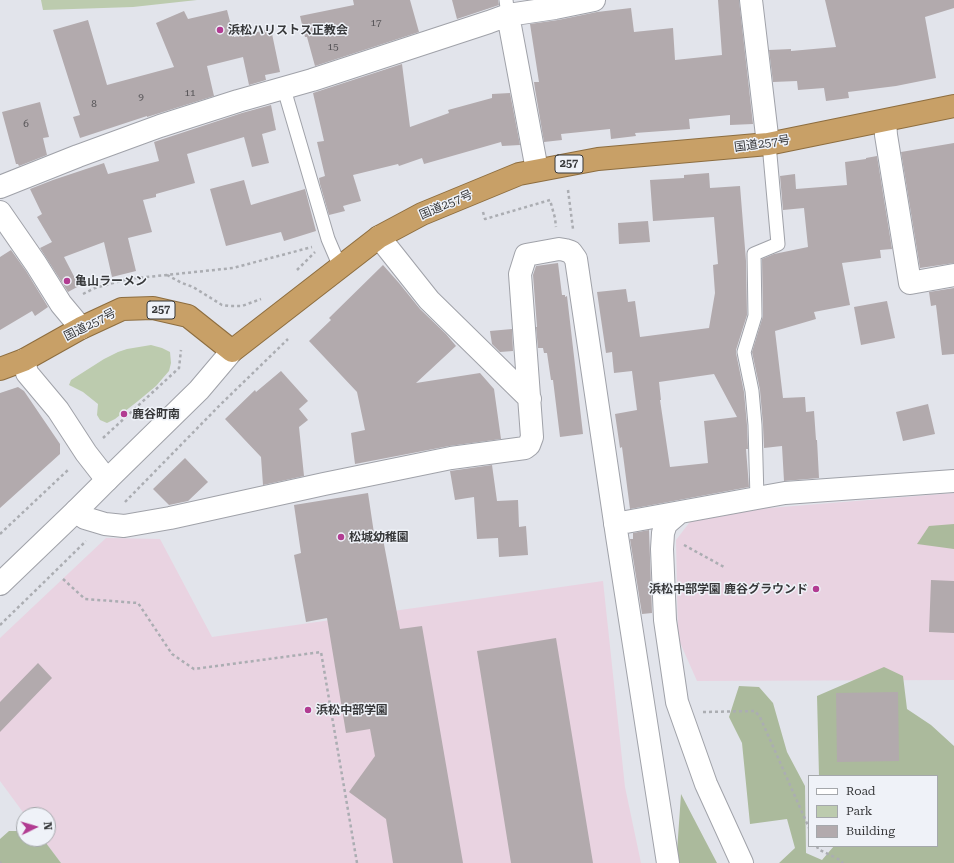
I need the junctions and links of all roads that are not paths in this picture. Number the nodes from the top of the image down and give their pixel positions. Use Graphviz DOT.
graph roads {
  1 [pos="594,0"];
  2 [pos="751,0"];
  3 [pos="507,7"];
  4 [pos="284,89"];
  5 [pos="954,106"];
  6 [pos="886,121"];
  7 [pos="768,144"];
  8 [pos="537,170"];
  9 [pos="0,187"];
  10 [pos="0,212"];
  11 [pos="379,237"];
  12 [pos="340,267"];
  13 [pos="954,275"];
  14 [pos="81,328"];
  15 [pos="232,351"];
  16 [pos="24,360"];
  17 [pos="0,368"];
  18 [pos="530,399"];
  19 [pos="107,480"];
  20 [pos="954,481"];
  21 [pos="756,498"];
  22 [pos="76,511"];
  23 [pos="680,512"];
  24 [pos="615,524"];
  25 [pos="0,584"];
  26 [pos="668,863"];
  27 [pos="742,863"];
  1 -- 3 [label="street"];
  2 -- 7 [label="street"];
  3 -- 4 [label="street"];
  3 -- 8 [label="street"];
  4 -- 9 [label="street"];
  4 -- 12 [label="lane"];
  5 -- 6 [label="highway, 国道257号 / 257"];
  6 -- 7 [label="highway, 国道257号 / 257"];
  6 -- 13 [label="street"];
  7 -- 8 [label="highway, 国道257号 / 257"];
  7 -- 21 [label="lane"];
  8 -- 11 [label="highway, 国道257号 / 257"];
  10 -- 14 [label="street"];
  11 -- 12 [label="highway, 国道257号 / 257"];
  11 -- 18 [label="street"];
  12 -- 15 [label="highway, 国道257号 / 257"];
  14 -- 15 [label="highway, 国道257号 / 257"];
  14 -- 16 [label="highway, 国道257号 / 257"];
  15 -- 19 [label="street"];
  16 -- 17 [label="highway, 国道257号 / 257"];
  16 -- 19 [label="street"];
  18 -- 22 [label="street"];
  18 -- 24 [label="street"];
  19 -- 22 [label="street"];
  20 -- 21 [label="street"];
  21 -- 23 [label="street"];
  22 -- 25 [label="street"];
  23 -- 24 [label="street"];
  23 -- 27 [label="street"];
  24 -- 26 [label="street"];
}
